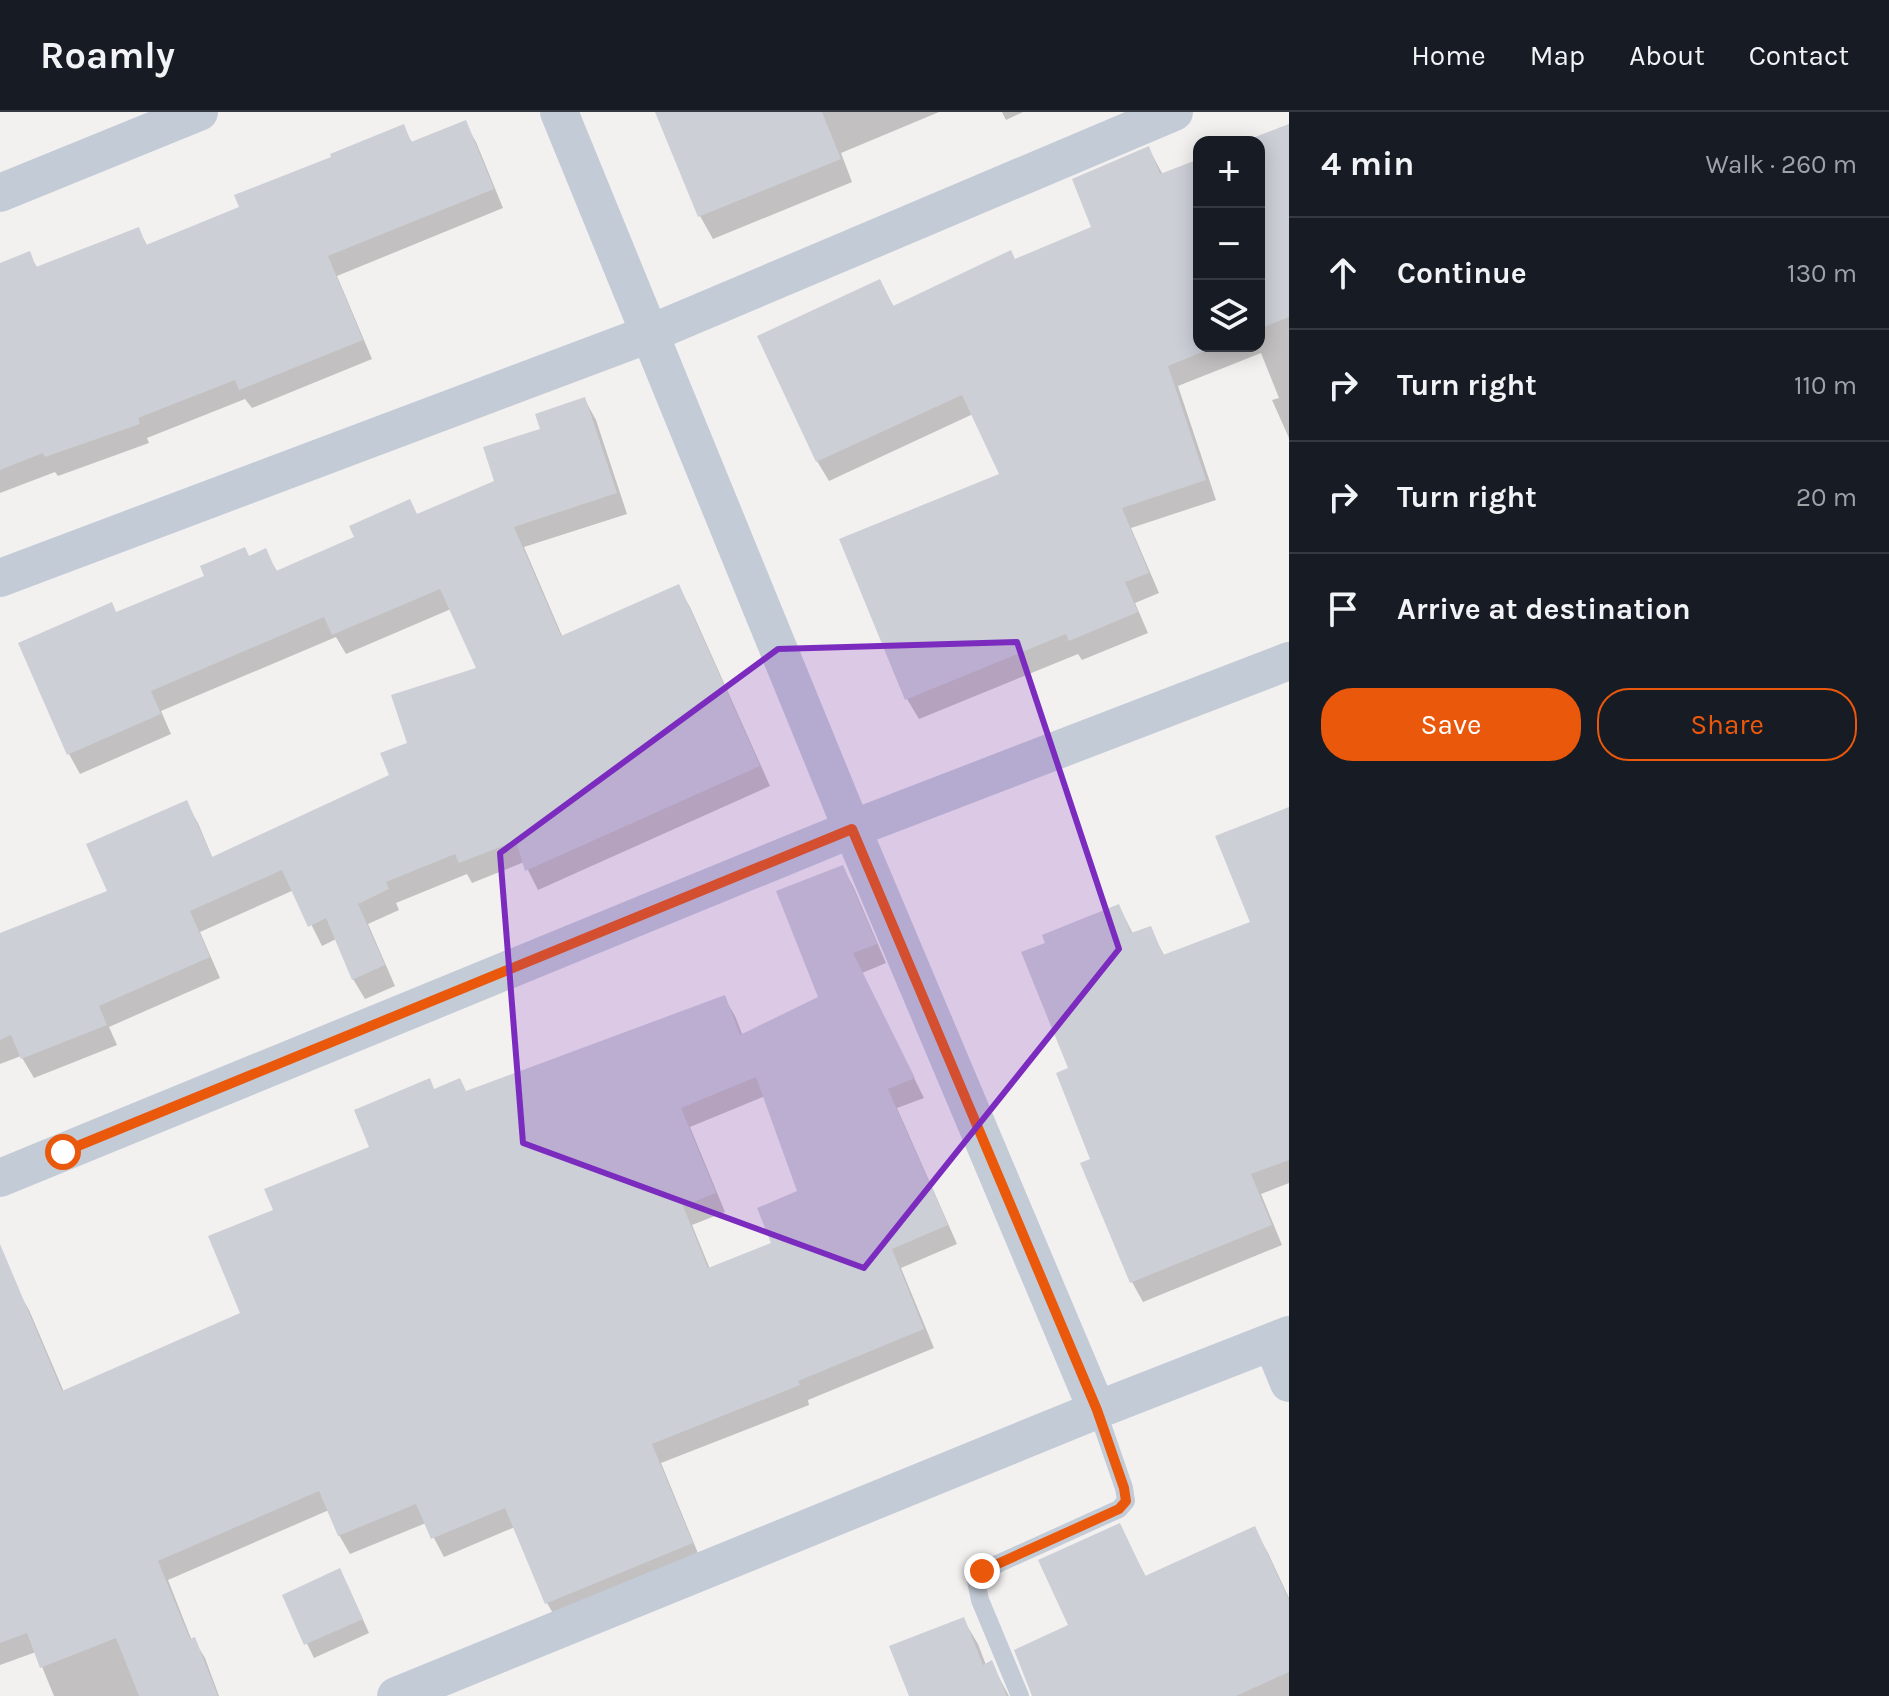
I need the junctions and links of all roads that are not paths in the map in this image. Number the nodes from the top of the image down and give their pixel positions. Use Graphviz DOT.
graph roads {
  1 [pos="199,112"];
  2 [pos="559,112"];
  3 [pos="1174,112"];
  4 [pos="0,193"];
  5 [pos="649,334"];
  6 [pos="0,578"];
  7 [pos="1289,661"];
  8 [pos="852,829"];
  9 [pos="0,1178"];
  10 [pos="1280,1338"];
  11 [pos="1289,1383"];
  12 [pos="1097,1410"];
  13 [pos="396,1696"];
  14 [pos="1020,1696"];
  1 -- 4 [label="street"];
  2 -- 5 [label="street"];
  3 -- 5 [label="street"];
  5 -- 6 [label="street"];
  5 -- 8 [label="street"];
  7 -- 8 [label="street"];
  8 -- 9 [label="street"];
  8 -- 12 [label="street"];
  10 -- 11 [label="street"];
  10 -- 12 [label="street"];
  12 -- 13 [label="street"];
  12 -- 14 [label="lane"];
}
